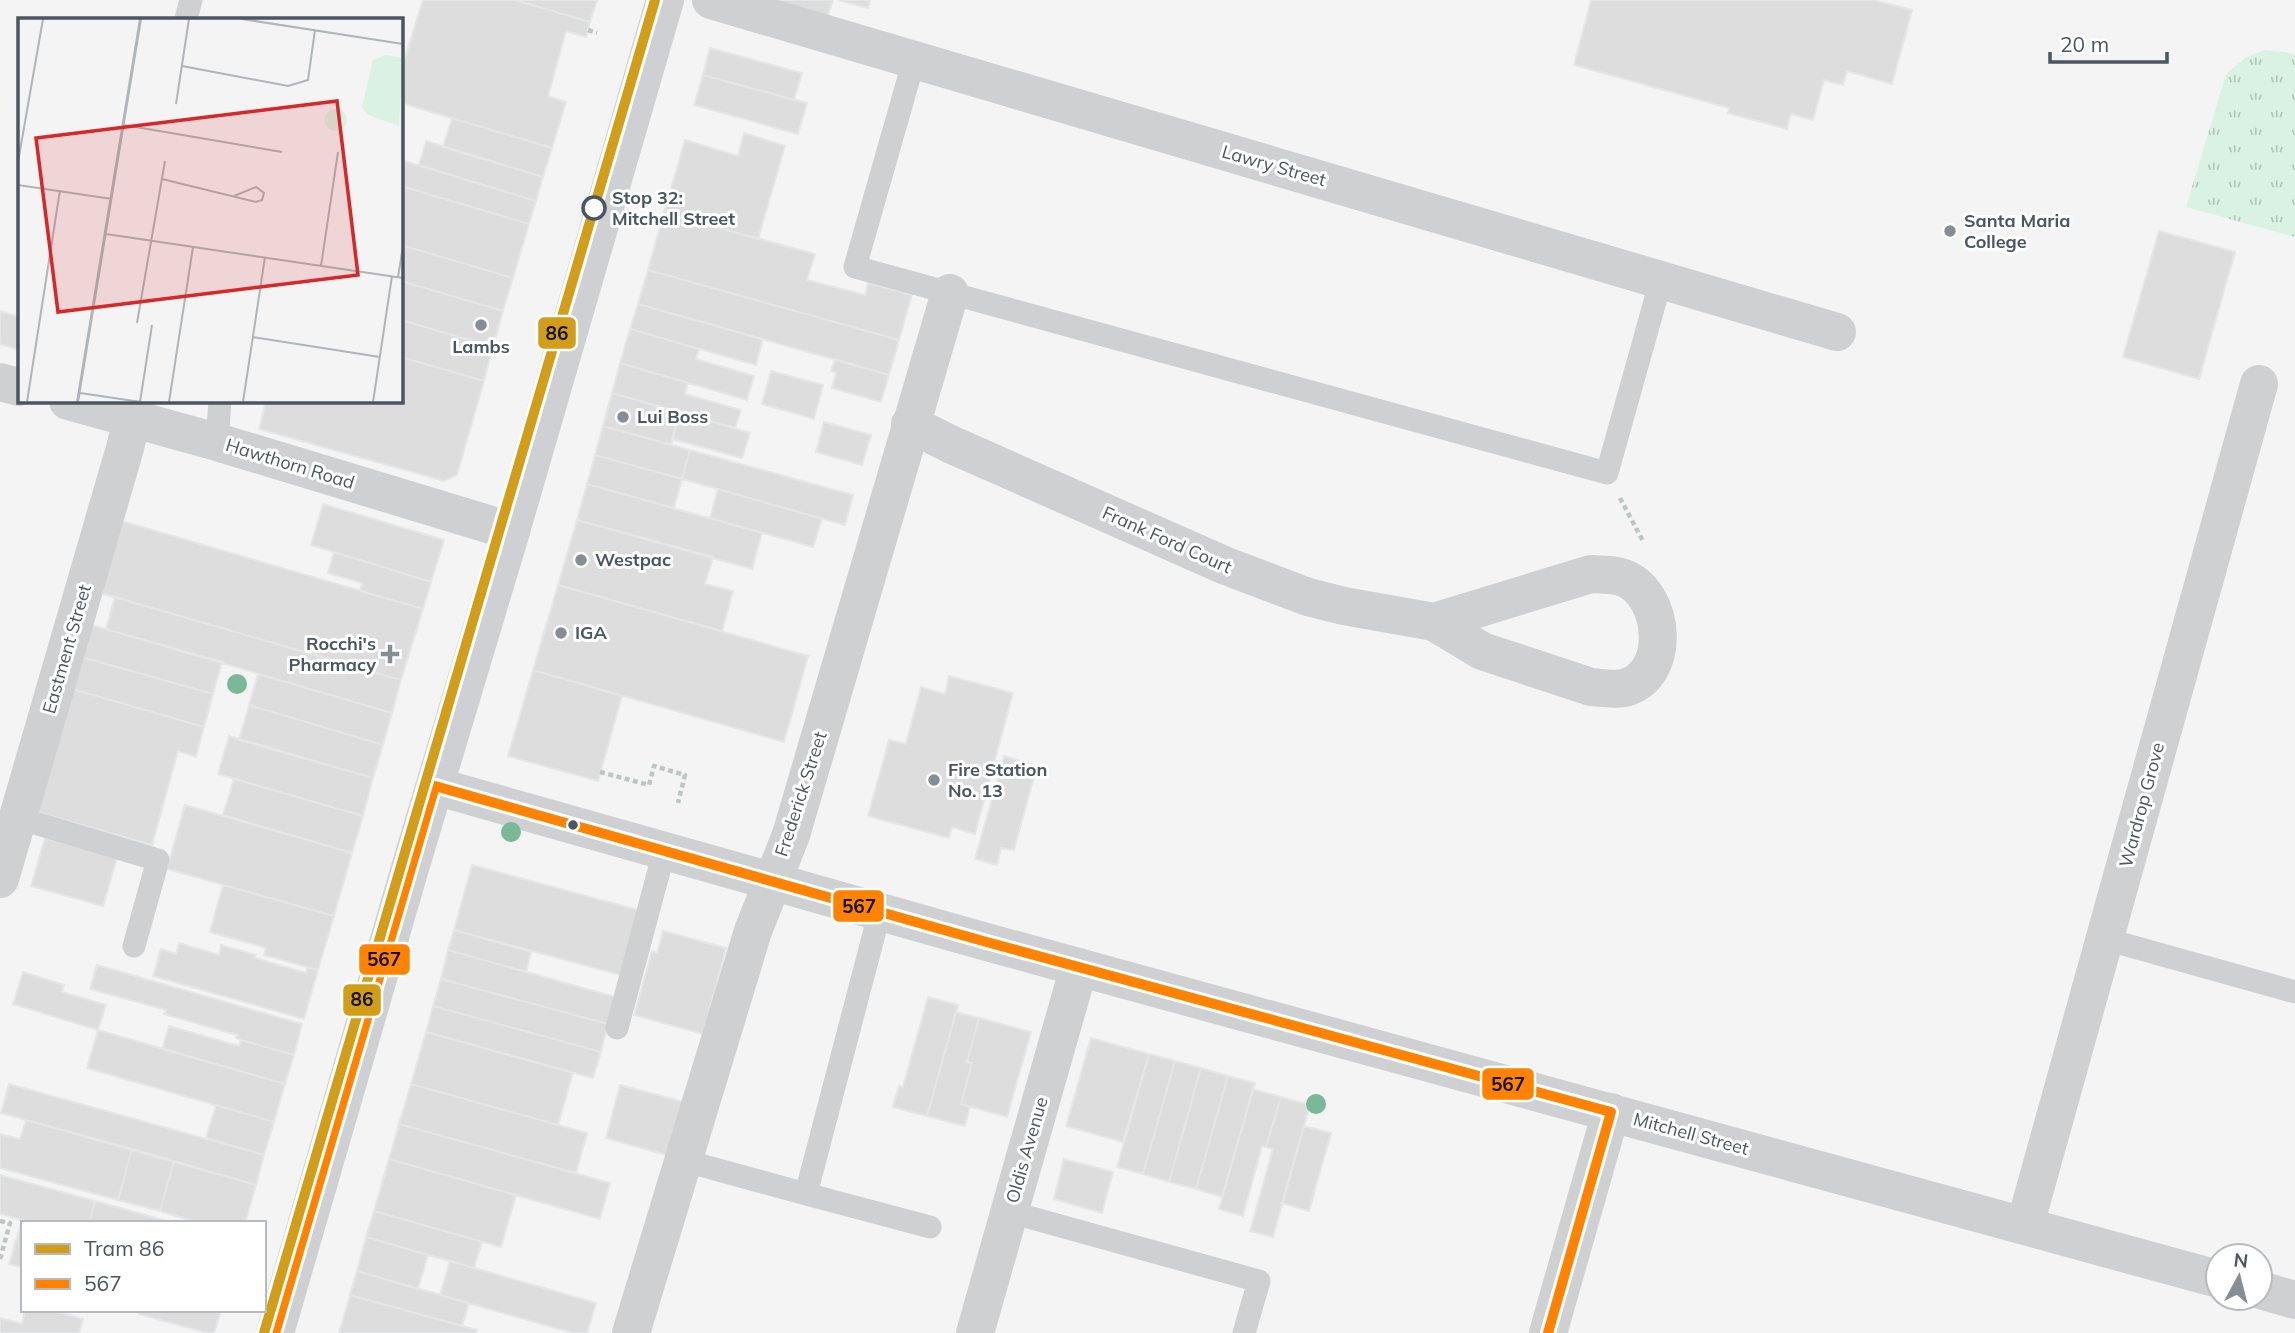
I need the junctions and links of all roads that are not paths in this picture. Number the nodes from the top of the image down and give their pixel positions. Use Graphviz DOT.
graph roads {
  1 [pos="191,0"];
  2 [pos="665,0"];
  3 [pos="711,0"];
  4 [pos="186,18"];
  5 [pos="914,60"];
  6 [pos="1661,280"];
  7 [pos="950,293"];
  8 [pos="1837,332"];
  9 [pos="0,382"];
  10 [pos="2259,384"];
  11 [pos="18,387"];
  12 [pos="72,402"];
  13 [pos="220,402"];
  14 [pos="132,418"];
  15 [pos="910,424"];
  16 [pos="217,442"];
  17 [pos="511,531"];
  18 [pos="1434,622"];
  19 [pos="435,786"];
  20 [pos="18,818"];
  21 [pos="664,852"];
  22 [pos="0,879"];
  23 [pos="771,881"];
  24 [pos="880,911"];
  25 [pos="2105,939"];
  26 [pos="134,946"];
  27 [pos="1079,967"];
  28 [pos="2295,992"];
  29 [pos="617,1028"];
  30 [pos="1611,1112"];
  31 [pos="682,1160"];
  32 [pos="806,1194"];
  33 [pos="1010,1212"];
  34 [pos="2025,1225"];
  35 [pos="930,1227"];
  36 [pos="2204,1275"];
  37 [pos="2274,1294"];
  38 [pos="2295,1300"];
  39 [pos="275,1333"];
  40 [pos="631,1333"];
  41 [pos="975,1333"];
  42 [pos="1244,1333"];
  43 [pos="1548,1333"];
  1 -- 4 [label="lane"];
  2 -- 17 [label="main road"];
  3 -- 5 [label="street, Lawry Street"];
  5 -- 6 [label="street, Lawry Street"];
  5 -- 7 [label="lane"];
  6 -- 7 [label="lane"];
  6 -- 8 [label="street, Lawry Street"];
  7 -- 15 [label="street, Frederick Street"];
  9 -- 11 [label="street"];
  10 -- 25 [label="street, Wardrop Grove"];
  12 -- 14 [label="street, Hawthorn Road"];
  13 -- 16 [label="lane"];
  14 -- 16 [label="street, Hawthorn Road"];
  14 -- 20 [label="street, Eastment Street"];
  15 -- 18 [label="street, Frank Ford Court"];
  15 -- 23 [label="street, Frederick Street"];
  16 -- 17 [label="street, Hawthorn Road"];
  17 -- 19 [label="main road"];
  18 -- 18 [label="street, Frank Ford Court"];
  19 -- 21 [label="street, Mitchell Street"];
  19 -- 39 [label="main road"];
  20 -- 22 [label="street, Eastment Street"];
  20 -- 26 [label="lane"];
  21 -- 23 [label="street, Mitchell Street"];
  21 -- 29 [label="lane"];
  23 -- 24 [label="street, Mitchell Street"];
  23 -- 31 [label="street, Frederick Street"];
  24 -- 27 [label="street, Mitchell Street"];
  24 -- 32 [label="lane"];
  25 -- 28 [label="lane"];
  25 -- 34 [label="street, Wardrop Grove"];
  27 -- 30 [label="street, Mitchell Street"];
  27 -- 33 [label="street, Oldis Avenue"];
  30 -- 34 [label="street, Mitchell Street"];
  30 -- 43 [label="street"];
  31 -- 32 [label="lane"];
  31 -- 40 [label="street, Frederick Street"];
  32 -- 35 [label="lane"];
  33 -- 41 [label="street, Oldis Avenue"];
  33 -- 42 [label="lane"];
  34 -- 36 [label="street, Mitchell Street"];
  37 -- 38 [label="street"];
}
